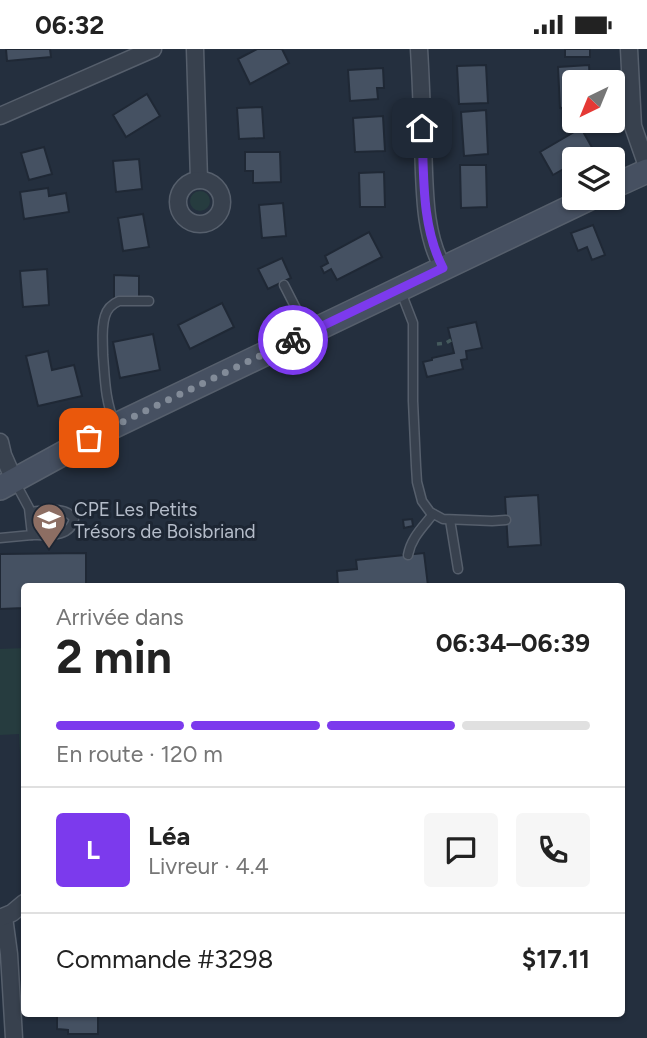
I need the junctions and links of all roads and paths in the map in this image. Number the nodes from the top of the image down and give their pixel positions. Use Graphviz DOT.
graph roads {
  1 [pos="153,49"];
  2 [pos="195,49"];
  3 [pos="419,49"];
  4 [pos="629,49"];
  5 [pos="0,116"];
  6 [pos="647,168"];
  7 [pos="199,180"];
  8 [pos="625,180"];
  9 [pos="565,210"];
  10 [pos="443,268"];
  11 [pos="284,285"];
  12 [pos="400,289"];
  13 [pos="149,301"];
  14 [pos="308,333"];
  15 [pos="451,340"];
  16 [pos="437,344"];
  17 [pos="115,425"];
  18 [pos="0,442"];
  19 [pos="7,484"];
  20 [pos="30,512"];
  21 [pos="433,514"];
  22 [pos="450,520"];
  23 [pos="506,520"];
  24 [pos="32,535"];
  25 [pos="0,538"];
  26 [pos="408,555"];
  27 [pos="458,569"];
  28 [pos="21,906"];
  29 [pos="2,918"];
  30 [pos="11,954"];
  31 [pos="14,1038"];
  1 -- 5 [label="street"];
  2 -- 7 [label="street"];
  3 -- 10 [label="street"];
  4 -- 6 [label="street"];
  6 -- 8 [label="main road"];
  9 -- 10 [label="main road"];
  10 -- 12 [label="main road"];
  11 -- 14 [label="lane"];
  12 -- 14 [label="main road"];
  12 -- 21 [label="lane"];
  13 -- 17 [label="lane"];
  14 -- 17 [label="main road"];
  15 -- 16 [label="path"];
  17 -- 19 [label="main road"];
  18 -- 19 [label="street"];
  19 -- 20 [label="lane"];
  20 -- 24 [label="lane"];
  20 -- 24 [label="lane"];
  21 -- 22 [label="lane"];
  21 -- 26 [label="lane"];
  22 -- 23 [label="lane"];
  22 -- 27 [label="lane"];
  24 -- 25 [label="lane"];
  28 -- 29 [label="street"];
  29 -- 30 [label="street"];
  30 -- 31 [label="street"];
}
